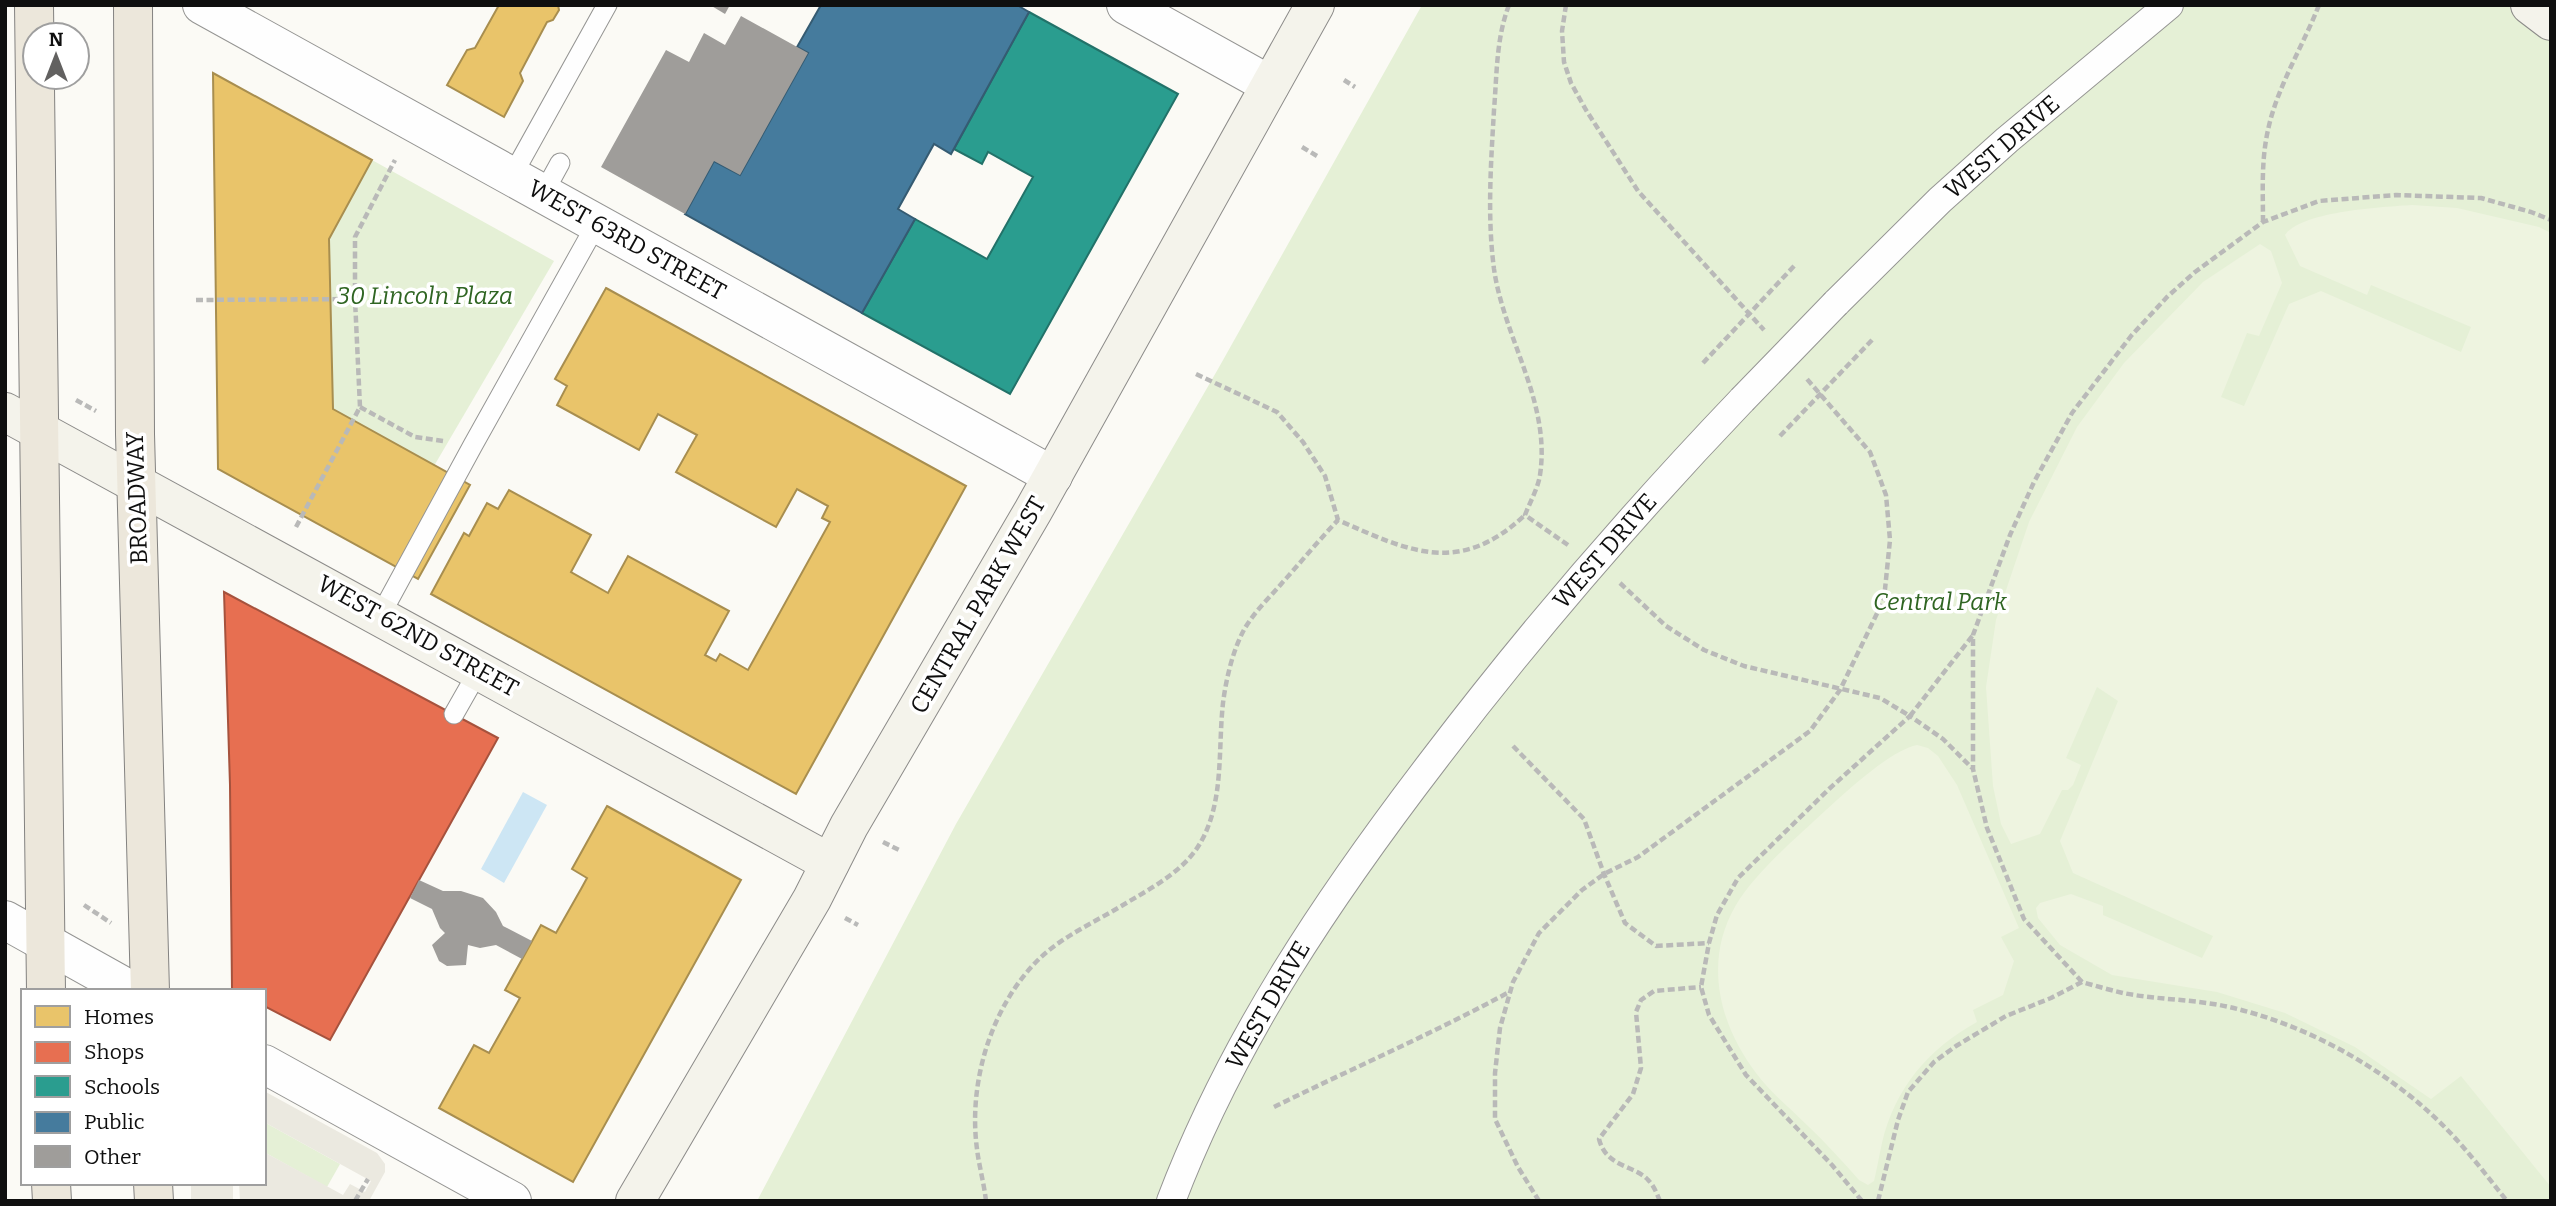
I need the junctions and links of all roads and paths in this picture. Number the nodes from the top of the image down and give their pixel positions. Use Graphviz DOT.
graph roads {
  1 [pos="34,5"];
  2 [pos="133,5"];
  3 [pos="202,5"];
  4 [pos="607,5"];
  5 [pos="1126,5"];
  6 [pos="1315,5"];
  7 [pos="1509,5"];
  8 [pos="1566,5"];
  9 [pos="2169,5"];
  10 [pos="2319,5"];
  11 [pos="2530,5"];
  12 [pos="2551,21"];
  13 [pos="1344,80"];
  14 [pos="1270,85"];
  15 [pos="1355,87"];
  16 [pos="1302,147"];
  17 [pos="1317,156"];
  18 [pos="394,160"];
  19 [pos="538,178"];
  20 [pos="2551,220"];
  21 [pos="2263,222"];
  22 [pos="597,223"];
  23 [pos="1796,264"];
  24 [pos="355,299"];
  25 [pos="196,300"];
  26 [pos="1772,338"];
  27 [pos="1873,339"];
  28 [pos="1703,363"];
  29 [pos="1196,374"];
  30 [pos="1807,378"];
  31 [pos="70,396"];
  32 [pos="360,407"];
  33 [pos="5,412"];
  34 [pos="103,415"];
  35 [pos="39,428"];
  36 [pos="1780,436"];
  37 [pos="472,444"];
  38 [pos="1053,476"];
  39 [pos="138,483"];
  40 [pos="1525,515"];
  41 [pos="1339,520"];
  42 [pos="278,560"];
  43 [pos="1592,563"];
  44 [pos="380,616"];
  45 [pos="1973,635"];
  46 [pos="479,670"];
  47 [pos="1840,690"];
  48 [pos="454,714"];
  49 [pos="1910,716"];
  50 [pos="1513,746"];
  51 [pos="1973,769"];
  52 [pos="830,863"];
  53 [pos="1604,874"];
  54 [pos="84,905"];
  55 [pos="5,920"];
  56 [pos="112,924"];
  57 [pos="44,942"];
  58 [pos="1709,943"];
  59 [pos="2082,982"];
  60 [pos="1701,987"];
  61 [pos="46,989"];
  62 [pos="128,989"];
  63 [pos="150,989"];
  64 [pos="1511,991"];
  65 [pos="266,1065"];
  66 [pos="1274,1107"];
  67 [pos="368,1179"];
  68 [pos="355,1201"];
  69 [pos="512,1201"];
  70 [pos="635,1201"];
  71 [pos="986,1201"];
  72 [pos="1171,1201"];
  73 [pos="1539,1201"];
  74 [pos="1660,1201"];
  75 [pos="1862,1201"];
  76 [pos="1878,1201"];
  77 [pos="2507,1201"];
  1 -- 35 [label="main road"];
  2 -- 39 [label="main road, BROADWAY"];
  3 -- 19 [label="street, WEST 63RD STREET"];
  4 -- 19 [label="lane"];
  5 -- 14 [label="street"];
  6 -- 14 [label="main road, CENTRAL PARK WEST"];
  7 -- 40 [label="path"];
  8 -- 26 [label="path"];
  9 -- 43 [label="street, WEST DRIVE, bridge"];
  10 -- 21 [label="path"];
  11 -- 12 [label="main road"];
  13 -- 15 [label="path"];
  14 -- 38 [label="main road, CENTRAL PARK WEST"];
  16 -- 17 [label="path"];
  18 -- 24 [label="path"];
  19 -- 22 [label="street, WEST 63RD STREET"];
  20 -- 21 [label="path"];
  21 -- 45 [label="path"];
  22 -- 37 [label="lane"];
  22 -- 38 [label="street, WEST 63RD STREET"];
  23 -- 28 [label="path, bridge"];
  24 -- 25 [label="path"];
  24 -- 32 [label="path"];
  27 -- 36 [label="path, bridge"];
  29 -- 41 [label="path"];
  30 -- 47 [label="path"];
  31 -- 34 [label="path"];
  32 -- 37 [label="path"];
  32 -- 42 [label="path"];
  33 -- 35 [label="main road, WEST 62ND STREET"];
  35 -- 39 [label="main road, WEST 62ND STREET"];
  35 -- 57 [label="main road"];
  37 -- 44 [label="lane"];
  38 -- 52 [label="main road, CENTRAL PARK WEST"];
  39 -- 42 [label="main road, WEST 62ND STREET"];
  39 -- 63 [label="main road, BROADWAY"];
  40 -- 41 [label="path"];
  40 -- 43 [label="path"];
  41 -- 71 [label="path"];
  42 -- 44 [label="main road, WEST 62ND STREET"];
  43 -- 47 [label="path"];
  43 -- 72 [label="street, WEST DRIVE"];
  44 -- 46 [label="main road, WEST 62ND STREET"];
  45 -- 49 [label="path"];
  45 -- 51 [label="path"];
  46 -- 48 [label="lane"];
  46 -- 52 [label="main road, WEST 62ND STREET"];
  47 -- 49 [label="path"];
  47 -- 53 [label="path"];
  49 -- 51 [label="path"];
  49 -- 58 [label="path"];
  50 -- 53 [label="path"];
  51 -- 59 [label="path"];
  52 -- 70 [label="main road, CENTRAL PARK WEST"];
  53 -- 58 [label="path"];
  53 -- 64 [label="path"];
  54 -- 56 [label="path"];
  55 -- 57 [label="street"];
  57 -- 61 [label="main road"];
  57 -- 62 [label="street"];
  58 -- 60 [label="path"];
  59 -- 76 [label="path"];
  59 -- 77 [label="path"];
  60 -- 74 [label="path"];
  60 -- 75 [label="path"];
  64 -- 66 [label="path"];
  64 -- 73 [label="path"];
  65 -- 69 [label="street"];
  67 -- 68 [label="path"];
}
